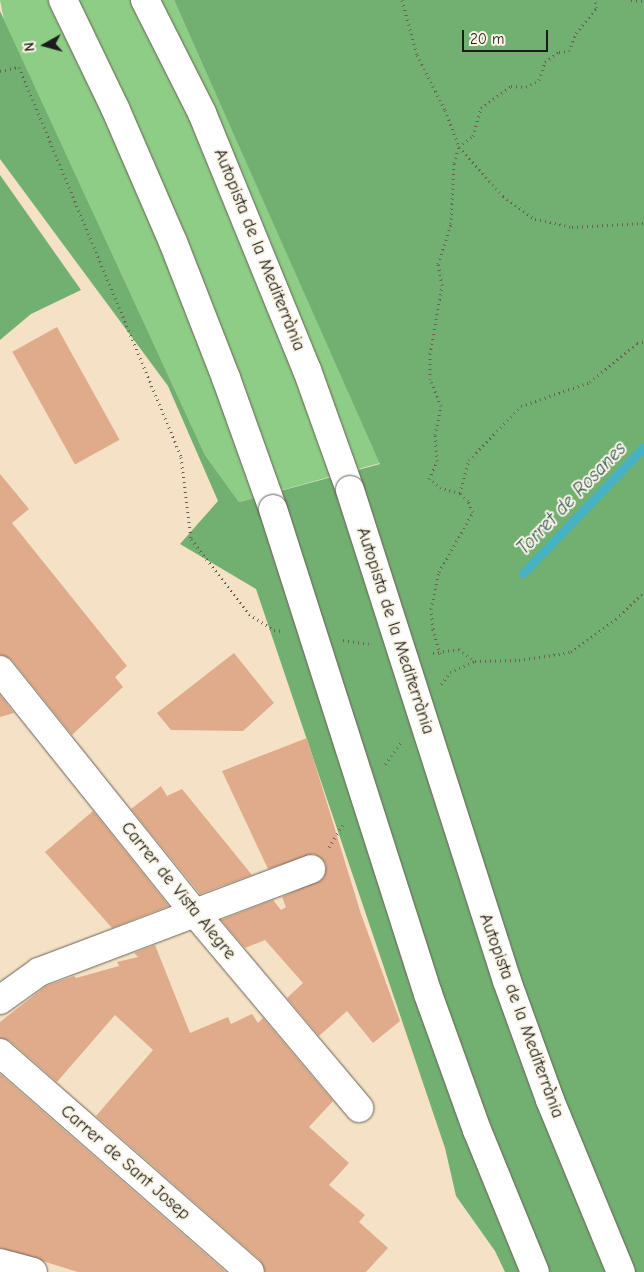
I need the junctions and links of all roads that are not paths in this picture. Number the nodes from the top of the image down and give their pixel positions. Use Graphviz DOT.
graph roads {
  1 [pos="63,0"];
  2 [pos="145,0"];
  3 [pos="0,670"];
  4 [pos="311,869"];
  5 [pos="194,913"];
  6 [pos="0,1000"];
  7 [pos="0,1053"];
  8 [pos="359,1108"];
  9 [pos="0,1263"];
  10 [pos="33,1272"];
  11 [pos="250,1272"];
  12 [pos="535,1272"];
  13 [pos="621,1272"];
  1 -- 12 [label="main road, bridge"];
  2 -- 13 [label="main road, Autopista de la Mediterrània, bridge"];
  3 -- 5 [label="main road, Carrer de Vista Alegre"];
  4 -- 5 [label="main road"];
  5 -- 6 [label="main road"];
  5 -- 8 [label="main road, Carrer de Vista Alegre"];
  7 -- 11 [label="main road, Carrer de Sant Josep"];
  9 -- 10 [label="main road"];
}
